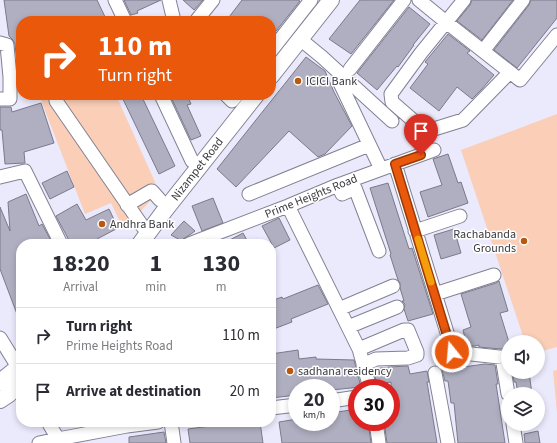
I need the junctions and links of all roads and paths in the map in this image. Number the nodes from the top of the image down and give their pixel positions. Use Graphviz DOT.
graph roads {
  1 [pos="115,0"];
  2 [pos="169,0"];
  3 [pos="213,0"];
  4 [pos="311,0"];
  5 [pos="317,0"];
  6 [pos="331,0"];
  7 [pos="404,0"];
  8 [pos="419,0"];
  9 [pos="464,0"];
  10 [pos="523,0"];
  11 [pos="123,16"];
  12 [pos="173,16"];
  13 [pos="200,16"];
  14 [pos="446,22"];
  15 [pos="557,35"];
  16 [pos="300,39"];
  17 [pos="0,43"];
  18 [pos="276,45"];
  19 [pos="483,51"];
  20 [pos="276,53"];
  21 [pos="350,69"];
  22 [pos="276,70"];
  23 [pos="510,72"];
  24 [pos="340,83"];
  25 [pos="0,99"];
  26 [pos="163,100"];
  27 [pos="240,100"];
  28 [pos="252,100"];
  29 [pos="56,101"];
  30 [pos="392,121"];
  31 [pos="369,145"];
  32 [pos="434,150"];
  33 [pos="192,161"];
  34 [pos="395,164"];
  35 [pos="381,169"];
  36 [pos="0,177"];
  37 [pos="338,185"];
  38 [pos="249,194"];
  39 [pos="160,200"];
  40 [pos="127,205"];
  41 [pos="288,206"];
  42 [pos="460,216"];
  43 [pos="143,227"];
  44 [pos="415,230"];
  45 [pos="58,239"];
  46 [pos="133,239"];
  47 [pos="144,239"];
  48 [pos="214,239"];
  49 [pos="379,251"];
  50 [pos="494,275"];
  51 [pos="393,286"];
  52 [pos="435,294"];
  53 [pos="397,307"];
  54 [pos="339,309"];
  55 [pos="348,328"];
  56 [pos="0,338"];
  57 [pos="359,349"];
  58 [pos="501,357"];
  59 [pos="16,364"];
  60 [pos="364,365"];
  61 [pos="16,373"];
  62 [pos="435,373"];
  63 [pos="16,379"];
  64 [pos="368,379"];
  65 [pos="0,382"];
  66 [pos="0,400"];
  67 [pos="288,406"];
  68 [pos="276,407"];
  69 [pos="51,427"];
  70 [pos="122,427"];
  71 [pos="172,427"];
  72 [pos="377,431"];
  73 [pos="514,431"];
  74 [pos="58,439"];
  75 [pos="39,443"];
  76 [pos="174,443"];
  77 [pos="379,443"];
  78 [pos="448,443"];
  79 [pos="516,443"];
  1 -- 11 [label="street"];
  2 -- 12 [label="street"];
  3 -- 13 [label="street"];
  4 -- 18 [label="street"];
  5 -- 20 [label="main road"];
  6 -- 16 [label="main road"];
  7 -- 21 [label="street"];
  8 -- 14 [label="street"];
  9 -- 14 [label="street"];
  10 -- 19 [label="street"];
  14 -- 19 [label="street"];
  14 -- 23 [label="street"];
  15 -- 23 [label="street"];
  16 -- 22 [label="main road"];
  16 -- 30 [label="street"];
  17 -- 25 [label="street"];
  19 -- 23 [label="street"];
  24 -- 31 [label="street"];
  26 -- 33 [label="street"];
  27 -- 33 [label="main road, Nizampet Road"];
  28 -- 47 [label="main road, Nizampet Road"];
  29 -- 40 [label="street"];
  31 -- 35 [label="street"];
  31 -- 38 [label="street"];
  32 -- 34 [label="street, Prime Heights Road"];
  33 -- 39 [label="main road, Nizampet Road"];
  34 -- 35 [label="street, Prime Heights Road"];
  34 -- 44 [label="street"];
  35 -- 37 [label="street, Prime Heights Road"];
  36 -- 45 [label="street"];
  37 -- 41 [label="street, Prime Heights Road"];
  37 -- 49 [label="street"];
  39 -- 40 [label="street"];
  39 -- 43 [label="main road, Nizampet Road"];
  40 -- 43 [label="street"];
  41 -- 48 [label="street, Prime Heights Road"];
  41 -- 54 [label="street"];
  42 -- 44 [label="street"];
  43 -- 46 [label="main road, Nizampet Road"];
  44 -- 52 [label="street"];
  50 -- 52 [label="street"];
  51 -- 54 [label="street"];
  52 -- 58 [label="street"];
  53 -- 55 [label="street"];
  54 -- 55 [label="street"];
  55 -- 57 [label="street"];
  56 -- 59 [label="street"];
  57 -- 60 [label="street"];
  57 -- 60 [label="street"];
  60 -- 64 [label="street"];
  61 -- 65 [label="main road"];
  62 -- 78 [label="street"];
  63 -- 66 [label="main road"];
  67 -- 68 [label="street"];
  69 -- 74 [label="street"];
  70 -- 74 [label="street"];
  71 -- 76 [label="street"];
  72 -- 77 [label="street"];
  73 -- 79 [label="street"];
  74 -- 75 [label="street"];
}
